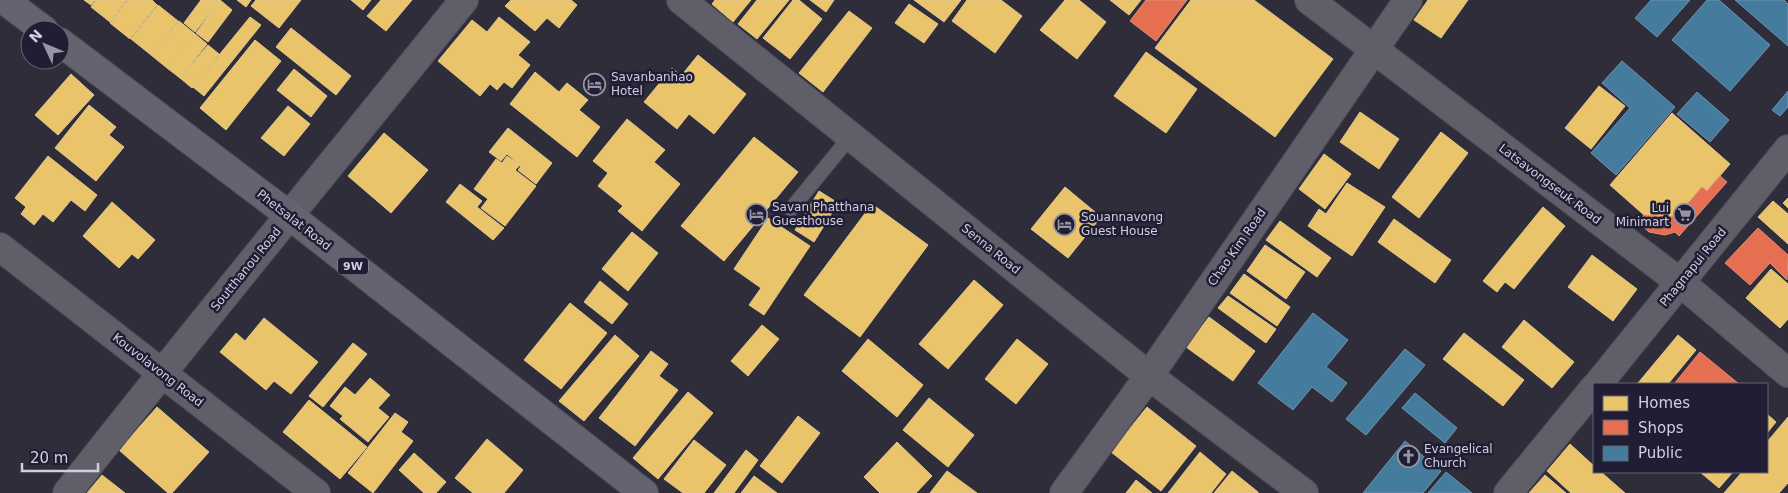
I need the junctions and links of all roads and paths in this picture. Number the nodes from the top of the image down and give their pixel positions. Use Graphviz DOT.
graph roads {
  1 [pos="4,0"];
  2 [pos="464,0"];
  3 [pos="682,0"];
  4 [pos="1309,0"];
  5 [pos="1408,0"];
  6 [pos="31,20"];
  7 [pos="70,50"];
  8 [pos="1373,50"];
  9 [pos="851,136"];
  10 [pos="1788,149"];
  11 [pos="791,209"];
  12 [pos="290,216"];
  13 [pos="0,247"];
  14 [pos="1681,283"];
  15 [pos="161,373"];
  16 [pos="1788,373"];
  17 [pos="1149,376"];
  18 [pos="1599,383"];
  19 [pos="1593,389"];
  20 [pos="67,493"];
  21 [pos="316,493"];
  22 [pos="644,493"];
  23 [pos="1064,493"];
  24 [pos="1304,493"];
  25 [pos="1508,493"];
  1 -- 6 [label="main road"];
  2 -- 12 [label="street, Soutthanou Road"];
  3 -- 9 [label="street, Senna Road"];
  4 -- 8 [label="street, Latsavongseuk Road"];
  5 -- 8 [label="street, Chao Kim Road"];
  7 -- 12 [label="main road, Phetsalat Road / 9W"];
  8 -- 14 [label="street, Latsavongseuk Road"];
  8 -- 17 [label="street, Chao Kim Road"];
  9 -- 11 [label="lane"];
  9 -- 17 [label="street, Senna Road"];
  10 -- 14 [label="street, Phagnapui Road"];
  12 -- 15 [label="street, Soutthanou Road"];
  12 -- 22 [label="main road, Phetsalat Road / 9W"];
  13 -- 15 [label="street, Kouvolavong Road"];
  14 -- 16 [label="street, Latsavongseuk Road"];
  14 -- 18 [label="street, Phagnapui Road"];
  15 -- 20 [label="street, Soutthanou Road"];
  15 -- 21 [label="street, Kouvolavong Road"];
  17 -- 23 [label="street, Chao Kim Road"];
  17 -- 24 [label="street, Senna Road"];
  19 -- 25 [label="street"];
}
